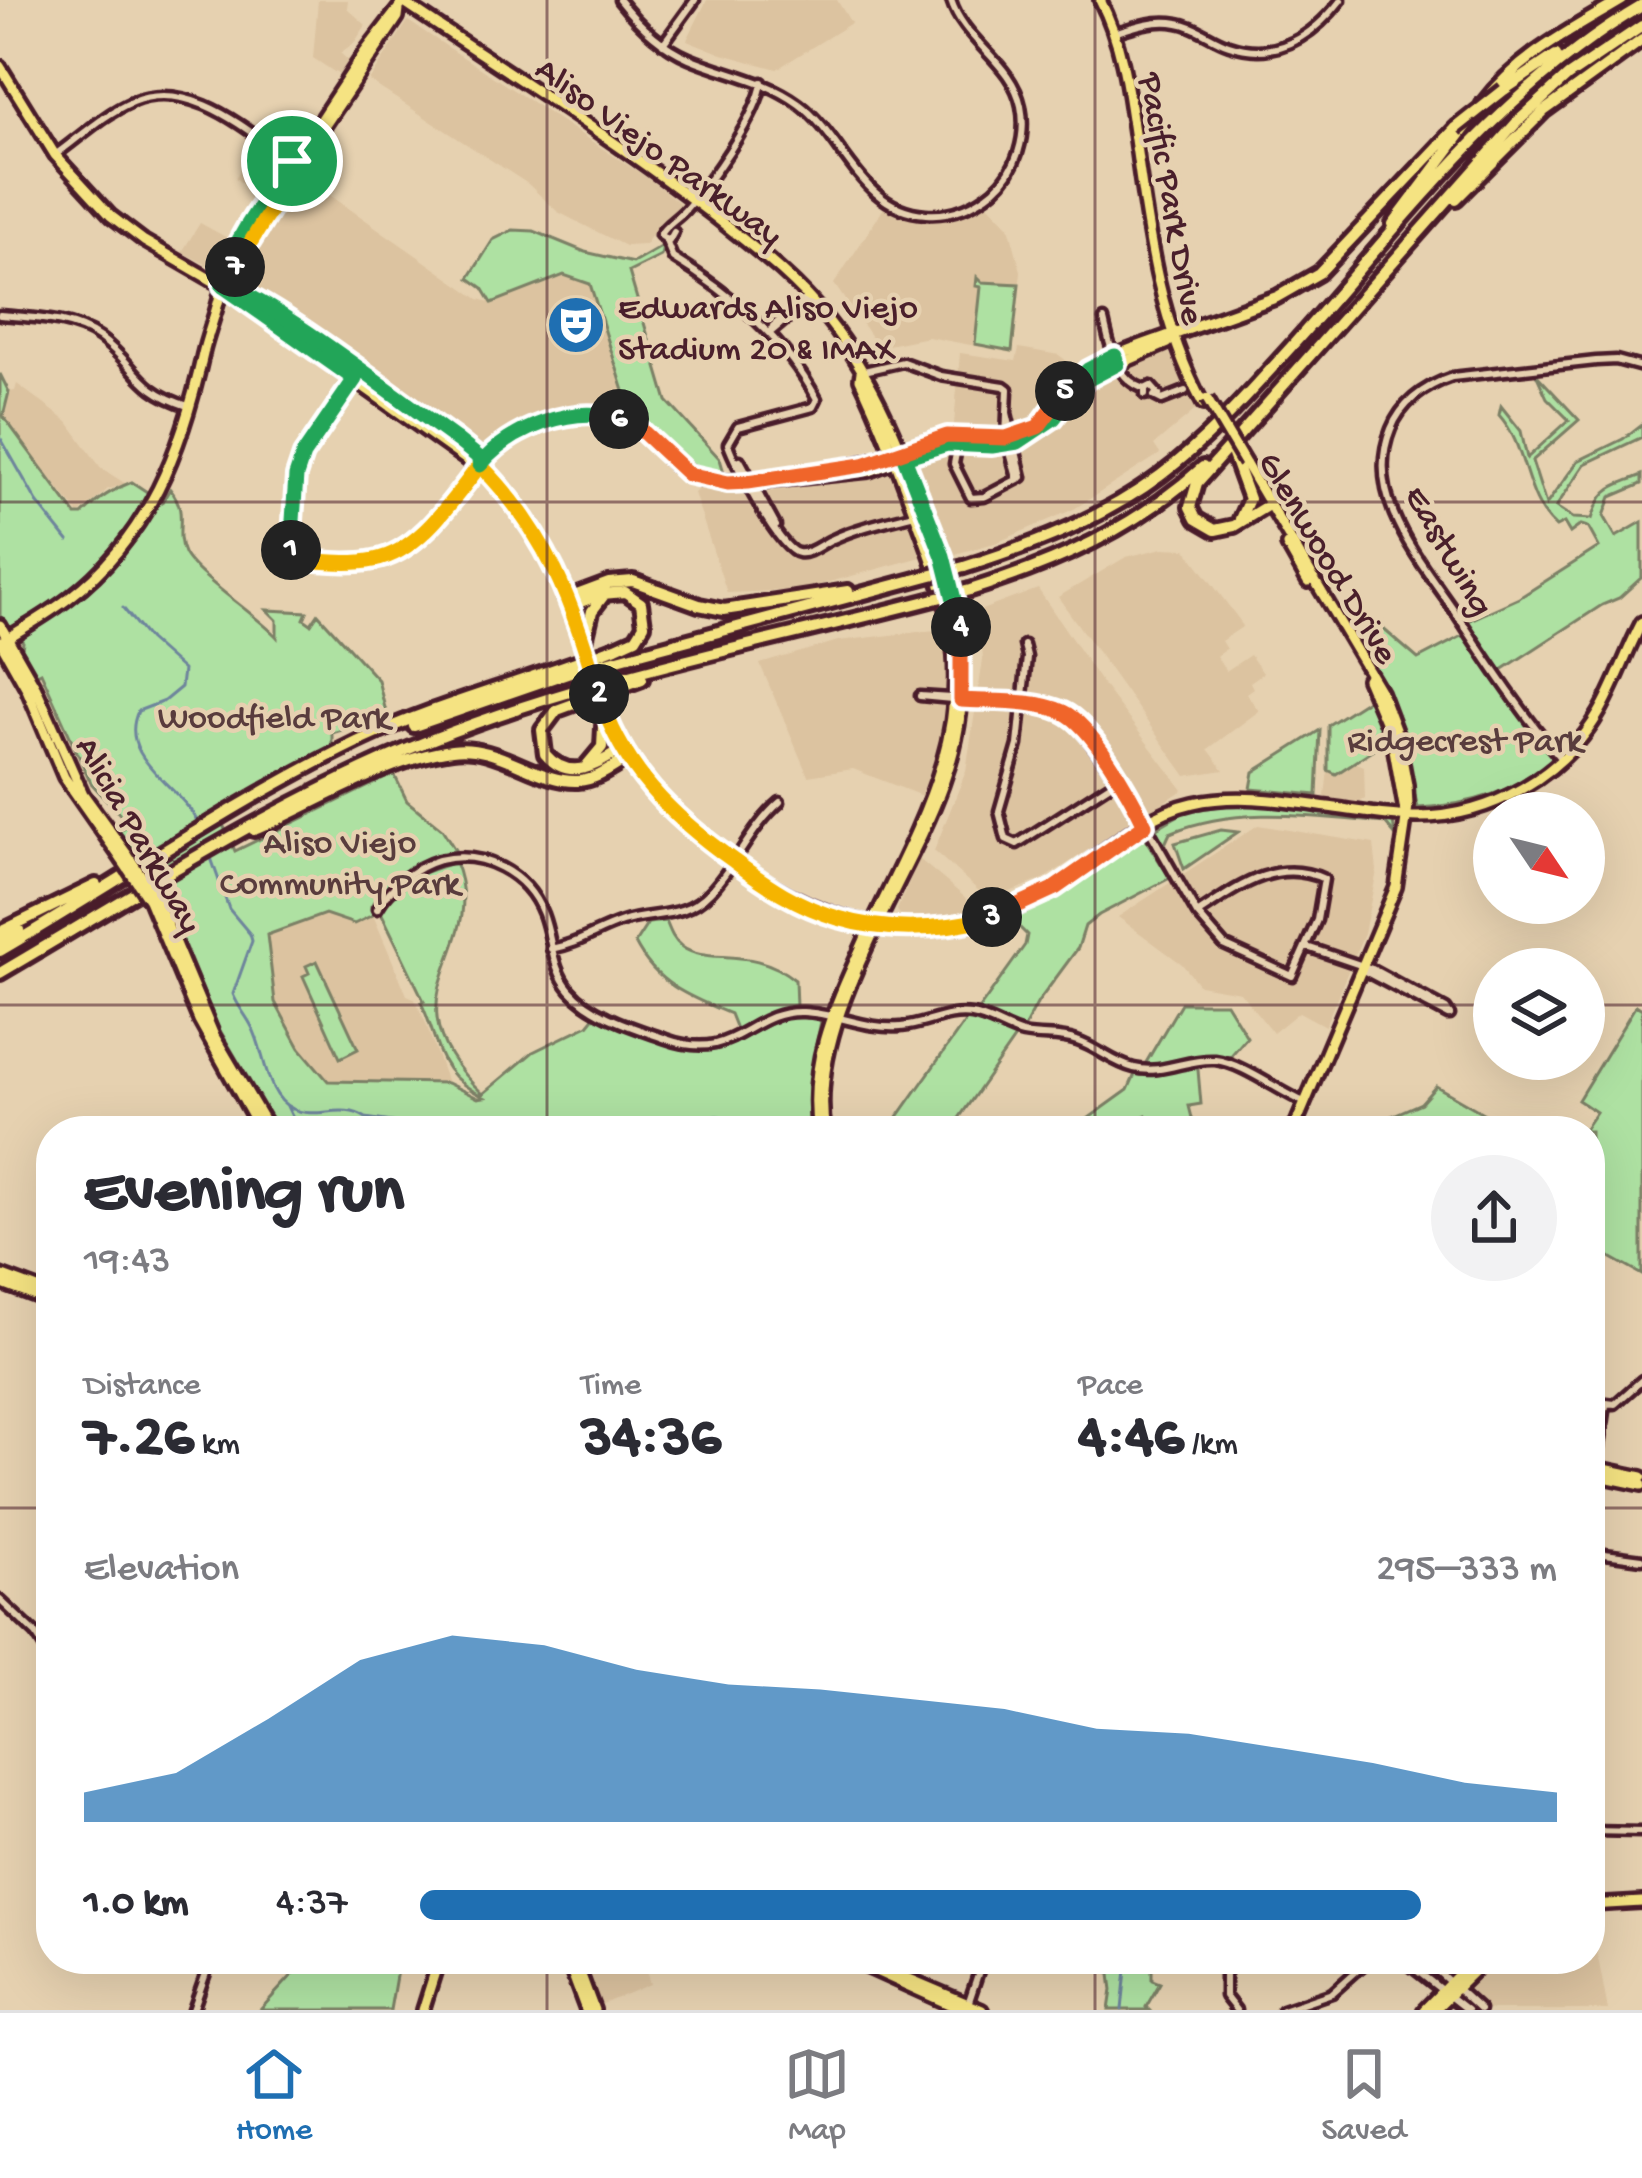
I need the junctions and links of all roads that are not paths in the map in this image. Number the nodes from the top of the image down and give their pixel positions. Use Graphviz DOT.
graph roads {
  1 [pos="619,0"];
  2 [pos="695,0"];
  3 [pos="951,0"];
  4 [pos="1100,0"];
  5 [pos="1341,0"];
  6 [pos="1622,0"];
  7 [pos="402,3"];
  8 [pos="1642,6"];
  9 [pos="1642,26"];
  10 [pos="1114,33"];
  11 [pos="1591,37"];
  12 [pos="1642,40"];
  13 [pos="663,44"];
  14 [pos="358,61"];
  15 [pos="0,66"];
  16 [pos="761,82"];
  17 [pos="350,89"];
  18 [pos="55,155"];
  19 [pos="295,164"];
  20 [pos="278,182"];
  21 [pos="693,200"];
  22 [pos="268,210"];
  23 [pos="1413,237"];
  24 [pos="223,286"];
  25 [pos="810,298"];
  26 [pos="0,315"];
  27 [pos="1106,320"];
  28 [pos="281,327"];
  29 [pos="771,332"];
  30 [pos="1174,334"];
  31 [pos="312,338"];
  32 [pos="1299,338"];
  33 [pos="1161,346"];
  34 [pos="1179,356"];
  35 [pos="1116,360"];
  36 [pos="1642,367"];
  37 [pos="861,372"];
  38 [pos="358,376"];
  39 [pos="1286,382"];
  40 [pos="1188,386"];
  41 [pos="1203,399"];
  42 [pos="192,407"];
  43 [pos="401,411"];
  44 [pos="428,420"];
  45 [pos="1010,441"];
  46 [pos="958,442"];
  47 [pos="1233,454"];
  48 [pos="899,456"];
  49 [pos="480,465"];
  50 [pos="1242,467"];
  51 [pos="749,481"];
  52 [pos="1268,506"];
  53 [pos="915,514"];
  54 [pos="931,526"];
  55 [pos="1227,528"];
  56 [pos="911,580"];
  57 [pos="605,594"];
  58 [pos="570,601"];
  59 [pos="1642,622"];
  60 [pos="0,623"];
  61 [pos="28,627"];
  62 [pos="2,641"];
  63 [pos="584,645"];
  64 [pos="1024,645"];
  65 [pos="675,663"];
  66 [pos="958,699"];
  67 [pos="1022,705"];
  68 [pos="604,708"];
  69 [pos="626,753"];
  70 [pos="1562,760"];
  71 [pos="573,770"];
  72 [pos="1118,779"];
  73 [pos="780,802"];
  74 [pos="226,814"];
  75 [pos="1406,817"];
  76 [pos="1145,825"];
  77 [pos="238,834"];
  78 [pos="909,844"];
  79 [pos="733,861"];
  80 [pos="132,870"];
  81 [pos="902,876"];
  82 [pos="73,897"];
  83 [pos="152,898"];
  84 [pos="377,909"];
  85 [pos="1197,914"];
  86 [pos="876,925"];
  87 [pos="0,932"];
  88 [pos="0,946"];
  89 [pos="1307,947"];
  90 [pos="551,949"];
  91 [pos="1363,968"];
  92 [pos="0,977"];
  93 [pos="833,1018"];
  94 [pos="214,1036"];
  95 [pos="221,1064"];
  96 [pos="248,1094"];
  97 [pos="1304,1102"];
  98 [pos="252,1116"];
  99 [pos="261,1116"];
  100 [pos="820,1116"];
  101 [pos="1299,1116"];
  102 [pos="0,1279"];
  103 [pos="36,1292"];
  104 [pos="1642,1380"];
  105 [pos="1605,1404"];
  106 [pos="1605,1473"];
  107 [pos="1642,1481"];
  108 [pos="1605,1554"];
  109 [pos="1642,1559"];
  110 [pos="0,1600"];
  111 [pos="36,1634"];
  112 [pos="1605,1831"];
  113 [pos="1642,1832"];
  114 [pos="1642,1904"];
  115 [pos="1605,1907"];
  116 [pos="206,1974"];
  117 [pos="434,1974"];
  118 [pos="576,1974"];
  119 [pos="885,1974"];
  120 [pos="894,1974"];
  121 [pos="977,1974"];
  122 [pos="1225,1974"];
  123 [pos="1354,1974"];
  124 [pos="1424,1974"];
  125 [pos="1428,1974"];
  126 [pos="1437,1974"];
  127 [pos="1461,1974"];
  128 [pos="1467,1974"];
  129 [pos="1428,1977"];
  130 [pos="1449,1988"];
  131 [pos="965,2007"];
  132 [pos="194,2010"];
  133 [pos="423,2010"];
  134 [pos="590,2010"];
  135 [pos="982,2010"];
  136 [pos="1236,2010"];
  137 [pos="1282,2010"];
  138 [pos="1424,2010"];
  139 [pos="1434,2010"];
  140 [pos="1467,2010"];
  141 [pos="1480,2010"];
  1 -- 13 [label="street"];
  2 -- 13 [label="street"];
  3 -- 16 [label="street"];
  4 -- 10 [label="main road, Pacific Park Drive"];
  5 -- 10 [label="street"];
  6 -- 32 [label="highway"];
  7 -- 14 [label="main road"];
  7 -- 17 [label="main road"];
  7 -- 21 [label="main road, Aliso Viejo Parkway"];
  8 -- 11 [label="highway"];
  9 -- 23 [label="highway"];
  10 -- 30 [label="main road, Pacific Park Drive"];
  11 -- 30 [label="highway, bridge"];
  11 -- 32 [label="highway"];
  12 -- 23 [label="highway"];
  13 -- 16 [label="street"];
  14 -- 17 [label="main road"];
  14 -- 19 [label="main road"];
  15 -- 18 [label="main road"];
  16 -- 21 [label="street"];
  17 -- 19 [label="main road"];
  18 -- 19 [label="street"];
  18 -- 24 [label="main road"];
  19 -- 20 [label="main road"];
  19 -- 22 [label="main road"];
  20 -- 22 [label="main road"];
  20 -- 24 [label="main road"];
  21 -- 25 [label="main road, Aliso Viejo Parkway"];
  21 -- 29 [label="street"];
  22 -- 24 [label="main road"];
  23 -- 39 [label="highway"];
  24 -- 28 [label="main road"];
  24 -- 31 [label="main road"];
  24 -- 42 [label="main road"];
  25 -- 29 [label="street"];
  25 -- 37 [label="main road, Aliso Viejo Parkway"];
  26 -- 42 [label="street"];
  27 -- 35 [label="street"];
  28 -- 31 [label="main road"];
  28 -- 38 [label="main road"];
  29 -- 51 [label="street"];
  30 -- 33 [label="main road"];
  30 -- 34 [label="main road, Pacific Park Drive"];
  30 -- 35 [label="main road"];
  30 -- 41 [label="main road, Glenwood Drive"];
  31 -- 38 [label="main road"];
  32 -- 56 [label="highway, bridge"];
  33 -- 34 [label="main road"];
  33 -- 35 [label="main road"];
  34 -- 40 [label="main road, Pacific Park Drive"];
  35 -- 40 [label="street"];
  35 -- 45 [label="main road"];
  36 -- 70 [label="street, Eastwing"];
  37 -- 45 [label="street"];
  37 -- 48 [label="main road, Aliso Viejo Parkway"];
  38 -- 43 [label="main road"];
  38 -- 44 [label="main road"];
  38 -- 49 [label="street"];
  39 -- 55 [label="highway"];
  39 -- 65 [label="highway, bridge"];
  40 -- 41 [label="main road, Pacific Park Drive"];
  41 -- 47 [label="main road, Glenwood Drive, bridge"];
  41 -- 50 [label="main road, Glenwood Drive, bridge"];
  42 -- 61 [label="main road"];
  43 -- 44 [label="main road"];
  43 -- 49 [label="main road"];
  44 -- 49 [label="main road"];
  45 -- 46 [label="main road"];
  45 -- 46 [label="street"];
  45 -- 48 [label="main road"];
  46 -- 48 [label="main road"];
  47 -- 50 [label="highway, bridge"];
  48 -- 51 [label="main road"];
  48 -- 53 [label="main road, Aliso Viejo Parkway"];
  48 -- 54 [label="main road, Aliso Viejo Parkway"];
  49 -- 51 [label="main road"];
  49 -- 58 [label="main road"];
  50 -- 52 [label="main road, Glenwood Drive"];
  50 -- 55 [label="highway"];
  51 -- 53 [label="street"];
  52 -- 55 [label="highway"];
  52 -- 75 [label="main road, Glenwood Drive"];
  53 -- 54 [label="main road"];
  53 -- 66 [label="main road, Aliso Viejo Parkway"];
  54 -- 66 [label="main road, Aliso Viejo Parkway"];
  56 -- 58 [label="highway"];
  56 -- 74 [label="highway"];
  57 -- 58 [label="highway"];
  57 -- 63 [label="highway"];
  57 -- 74 [label="highway"];
  58 -- 63 [label="main road"];
  59 -- 70 [label="main road"];
  60 -- 61 [label="main road"];
  60 -- 62 [label="main road, Alicia Parkway"];
  61 -- 62 [label="main road"];
  62 -- 83 [label="main road, Alicia Parkway, bridge"];
  63 -- 68 [label="main road, bridge"];
  64 -- 67 [label="street"];
  65 -- 71 [label="highway"];
  65 -- 77 [label="highway"];
  66 -- 67 [label="street"];
  66 -- 78 [label="main road, Aliso Viejo Parkway"];
  66 -- 81 [label="main road, Aliso Viejo Parkway"];
  67 -- 72 [label="street"];
  67 -- 72 [label="street"];
  68 -- 69 [label="main road"];
  68 -- 71 [label="highway"];
  69 -- 71 [label="highway"];
  69 -- 77 [label="highway"];
  69 -- 79 [label="main road"];
  70 -- 75 [label="main road"];
  72 -- 76 [label="street"];
  73 -- 79 [label="street"];
  74 -- 80 [label="highway"];
  75 -- 76 [label="main road"];
  75 -- 91 [label="main road, Glenwood Drive"];
  76 -- 85 [label="street"];
  76 -- 86 [label="main road"];
  77 -- 92 [label="highway"];
  78 -- 81 [label="main road"];
  78 -- 86 [label="main road, Aliso Viejo Parkway"];
  79 -- 86 [label="main road"];
  79 -- 90 [label="street"];
  80 -- 82 [label="highway"];
  80 -- 88 [label="highway"];
  81 -- 86 [label="main road, Aliso Viejo Parkway"];
  82 -- 87 [label="highway"];
  82 -- 88 [label="highway"];
  83 -- 94 [label="main road, Alicia Parkway"];
  83 -- 95 [label="main road, Alicia Parkway"];
  84 -- 90 [label="street"];
  85 -- 89 [label="street"];
  85 -- 89 [label="street"];
  86 -- 93 [label="main road, Aliso Viejo Parkway"];
  89 -- 91 [label="street"];
  90 -- 93 [label="street"];
  91 -- 91 [label="street"];
  91 -- 97 [label="main road, Glenwood Drive"];
  93 -- 97 [label="street"];
  93 -- 100 [label="main road, Aliso Viejo Parkway"];
  94 -- 95 [label="main road"];
  94 -- 96 [label="main road, Alicia Parkway"];
  95 -- 96 [label="main road"];
  95 -- 98 [label="main road, Alicia Parkway"];
  96 -- 99 [label="main road, Alicia Parkway"];
  97 -- 101 [label="main road, Glenwood Drive"];
  102 -- 103 [label="main road"];
  104 -- 105 [label="street"];
  106 -- 107 [label="main road"];
  108 -- 109 [label="street"];
  110 -- 111 [label="street"];
  112 -- 113 [label="street"];
  114 -- 115 [label="main road"];
  116 -- 132 [label="street"];
  117 -- 133 [label="main road"];
  118 -- 134 [label="main road"];
  119 -- 131 [label="main road"];
  120 -- 131 [label="main road"];
  121 -- 131 [label="street"];
  122 -- 136 [label="street"];
  123 -- 137 [label="street"];
  124 -- 129 [label="street"];
  125 -- 129 [label="street"];
  126 -- 130 [label="street"];
  127 -- 130 [label="main road"];
  128 -- 130 [label="main road"];
  129 -- 130 [label="street"];
  130 -- 138 [label="main road"];
  130 -- 139 [label="main road"];
  130 -- 140 [label="street"];
  130 -- 141 [label="street"];
  131 -- 135 [label="main road"];
}
